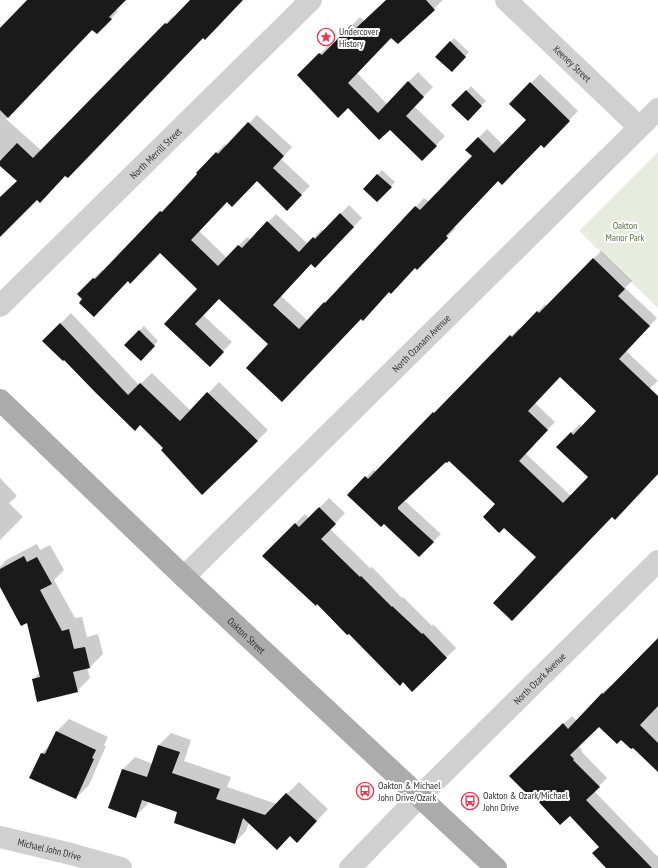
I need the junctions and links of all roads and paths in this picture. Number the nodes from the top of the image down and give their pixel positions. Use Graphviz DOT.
graph roads {
  1 [pos="310,0"];
  2 [pos="506,0"];
  3 [pos="658,109"];
  4 [pos="639,127"];
  5 [pos="0,306"];
  6 [pos="0,400"];
  7 [pos="658,561"];
  8 [pos="184,577"];
  9 [pos="420,796"];
  10 [pos="0,837"];
  11 [pos="121,868"];
  12 [pos="350,868"];
  13 [pos="496,868"];
  1 -- 5 [label="street, North Merrill Street"];
  2 -- 4 [label="street, Keeney Street"];
  3 -- 4 [label="street, North Ozanam Avenue"];
  4 -- 8 [label="street, North Ozanam Avenue"];
  6 -- 8 [label="main road, Oakton Street"];
  7 -- 9 [label="street, North Ozark Avenue"];
  8 -- 9 [label="main road, Oakton Street"];
  9 -- 12 [label="street"];
  9 -- 13 [label="main road, Oakton Street"];
  10 -- 11 [label="street, Michael John Drive"];
}
